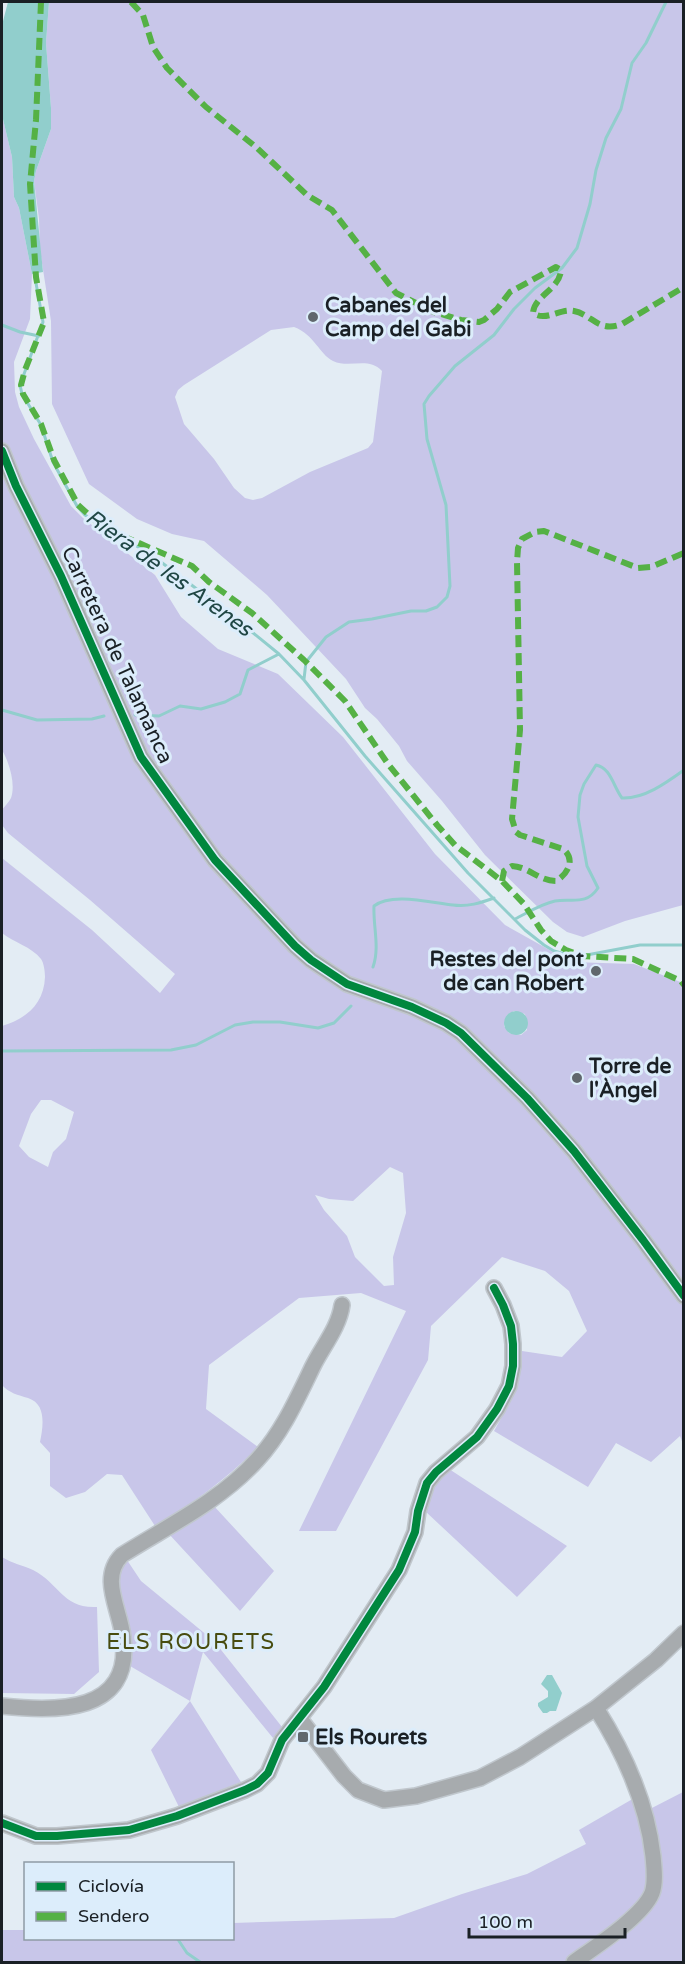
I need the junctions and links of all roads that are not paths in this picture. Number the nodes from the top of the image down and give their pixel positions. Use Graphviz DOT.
graph roads {
  1 [pos="2,451"];
  2 [pos="494,1288"];
  3 [pos="684,1296"];
  4 [pos="342,1305"];
  5 [pos="684,1634"];
  6 [pos="2,1706"];
  7 [pos="596,1708"];
  8 [pos="300,1719"];
  9 [pos="2,1823"];
  10 [pos="574,1962"];
  1 -- 3 [label="street, Carretera de Talamanca"];
  2 -- 8 [label="street"];
  4 -- 6 [label="street"];
  5 -- 7 [label="street"];
  7 -- 8 [label="street"];
  7 -- 10 [label="street"];
  8 -- 9 [label="street"];
}
